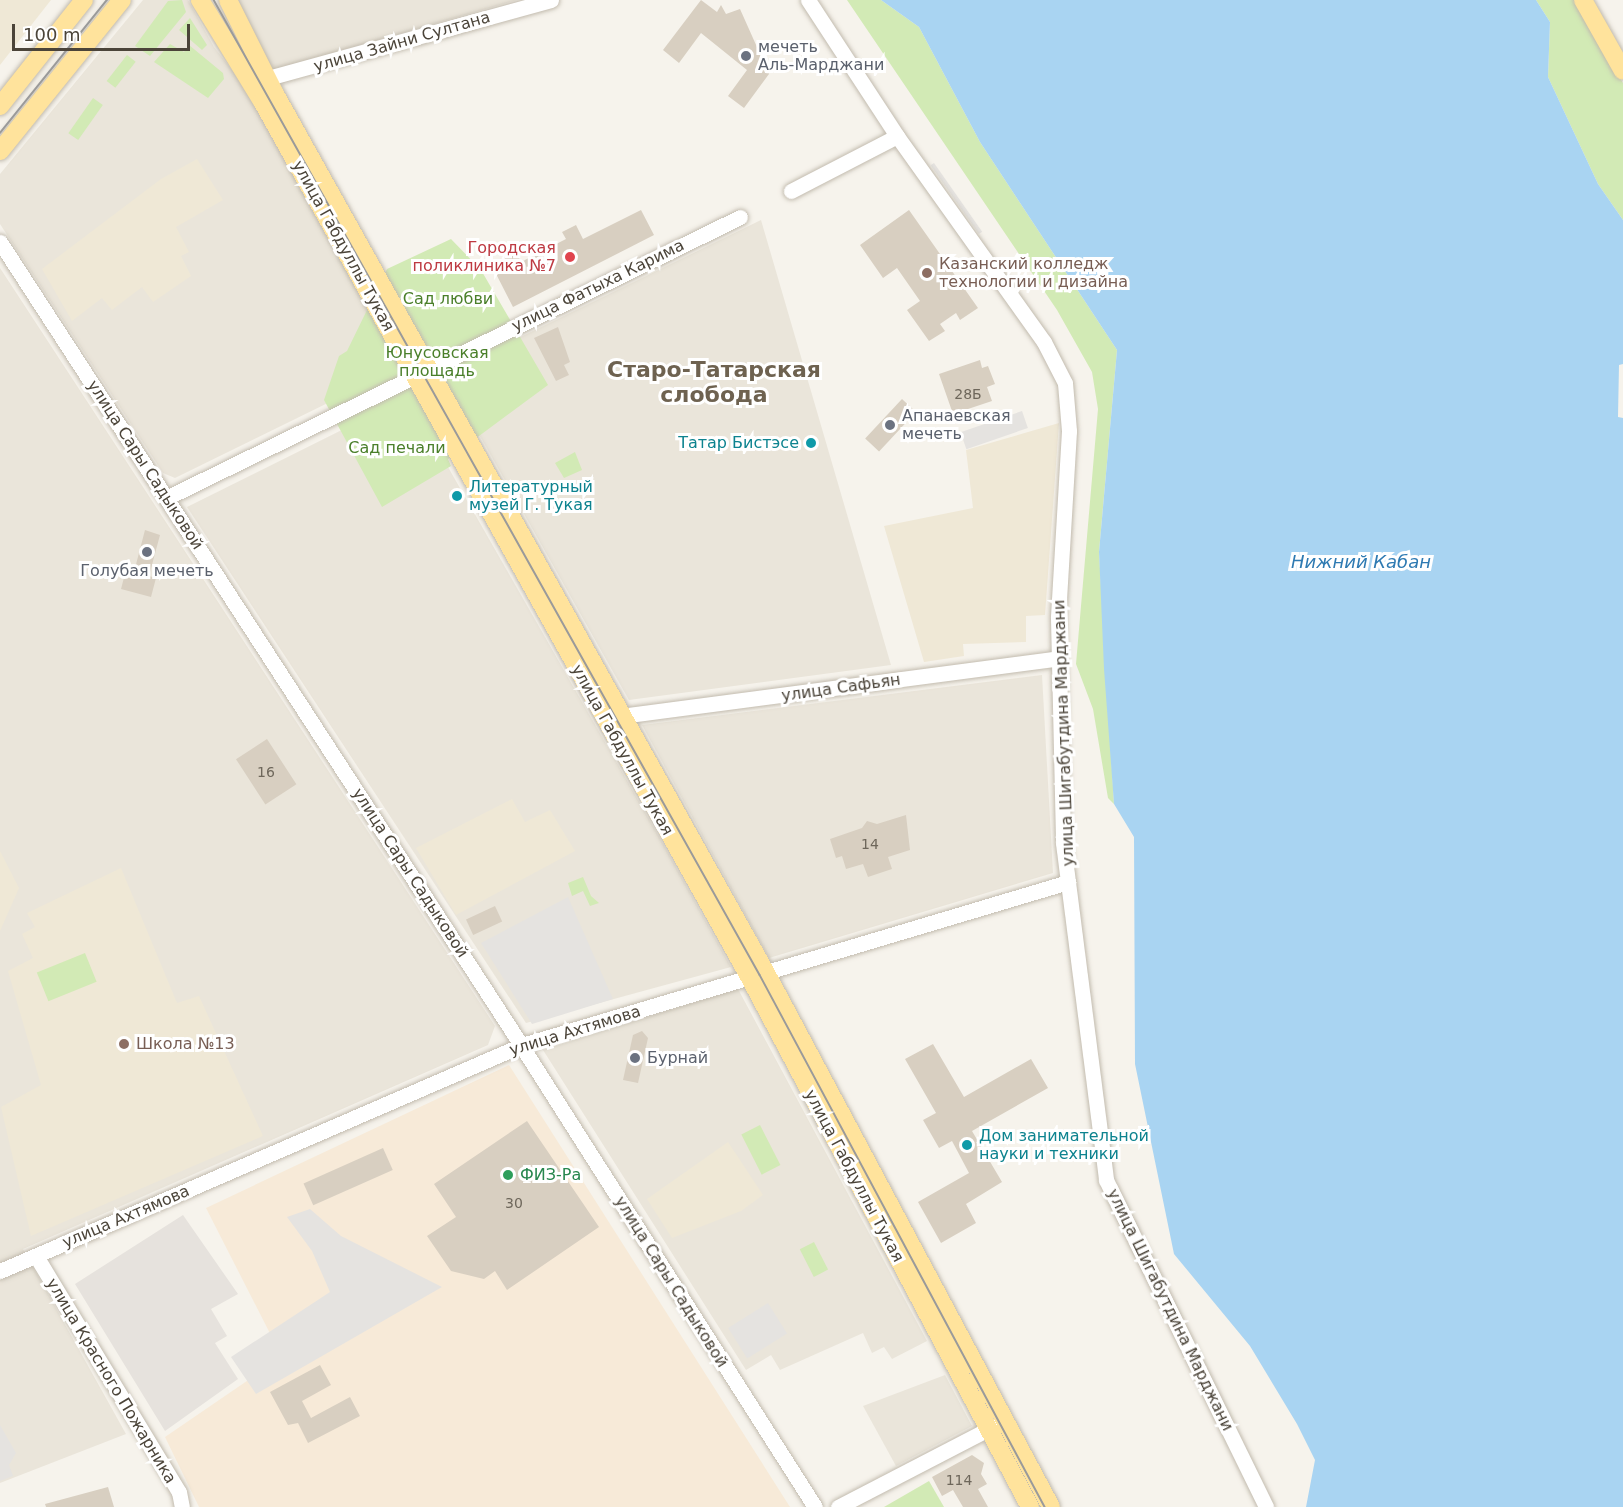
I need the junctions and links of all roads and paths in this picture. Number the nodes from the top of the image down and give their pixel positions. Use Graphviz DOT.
graph roads {
  1 [pos="84,0"];
  2 [pos="122,0"];
  3 [pos="200,0"];
  4 [pos="228,0"];
  5 [pos="551,0"];
  6 [pos="807,0"];
  7 [pos="1583,0"];
  8 [pos="1596,0"];
  9 [pos="1623,50"];
  10 [pos="1623,70"];
  11 [pos="260,80"];
  12 [pos="0,106"];
  13 [pos="897,136"];
  14 [pos="0,150"];
  15 [pos="791,191"];
  16 [pos="740,217"];
  17 [pos="0,242"];
  18 [pos="422,372"];
  19 [pos="166,498"];
  20 [pos="1059,658"];
  21 [pos="623,716"];
  22 [pos="604,718"];
  23 [pos="1068,882"];
  24 [pos="758,976"];
  25 [pos="522,1045"];
  26 [pos="36,1256"];
  27 [pos="0,1271"];
  28 [pos="995,1425"];
  29 [pos="182,1507"];
  30 [pos="815,1507"];
  31 [pos="838,1507"];
  32 [pos="1030,1507"];
  33 [pos="1051,1507"];
  34 [pos="1266,1507"];
  1 -- 12 [label="main road"];
  2 -- 14 [label="main road"];
  3 -- 11 [label="main road, улица Габдуллы Тукая"];
  4 -- 11 [label="main road, улица Габдуллы Тукая"];
  5 -- 11 [label="street, улица Зайни Султана"];
  6 -- 13 [label="street, улица Шигабутдина Марджани"];
  7 -- 10 [label="main road"];
  8 -- 9 [label="main road"];
  11 -- 18 [label="main road, улица Габдуллы Тукая"];
  13 -- 15 [label="street"];
  13 -- 20 [label="street, улица Шигабутдина Марджани"];
  16 -- 18 [label="street, улица Фатыха Карима"];
  17 -- 19 [label="street, улица Сары Садыковой"];
  18 -- 19 [label="street, улица Фатыха Карима"];
  18 -- 21 [label="main road, улица Габдуллы Тукая"];
  18 -- 22 [label="main road, улица Габдуллы Тукая"];
  19 -- 25 [label="street, улица Сары Садыковой"];
  20 -- 21 [label="street, улица Сафьян"];
  20 -- 23 [label="street, улица Шигабутдина Марджани"];
  21 -- 22 [label="street, улица Сафьян"];
  21 -- 24 [label="main road, улица Габдуллы Тукая"];
  22 -- 24 [label="main road, улица Габдуллы Тукая"];
  23 -- 24 [label="street, улица Ахтямова"];
  23 -- 34 [label="street, улица Шигабутдина Марджани"];
  24 -- 25 [label="street, улица Ахтямова"];
  24 -- 28 [label="main road, улица Габдуллы Тукая"];
  25 -- 26 [label="street, улица Ахтямова"];
  25 -- 30 [label="street, улица Сары Садыковой"];
  26 -- 27 [label="street, улица Ахтямова"];
  26 -- 29 [label="street, улица Красного Пожарника"];
  28 -- 31 [label="street"];
  28 -- 32 [label="main road, улица Габдуллы Тукая"];
  28 -- 33 [label="main road, улица Габдуллы Тукая"];
}
